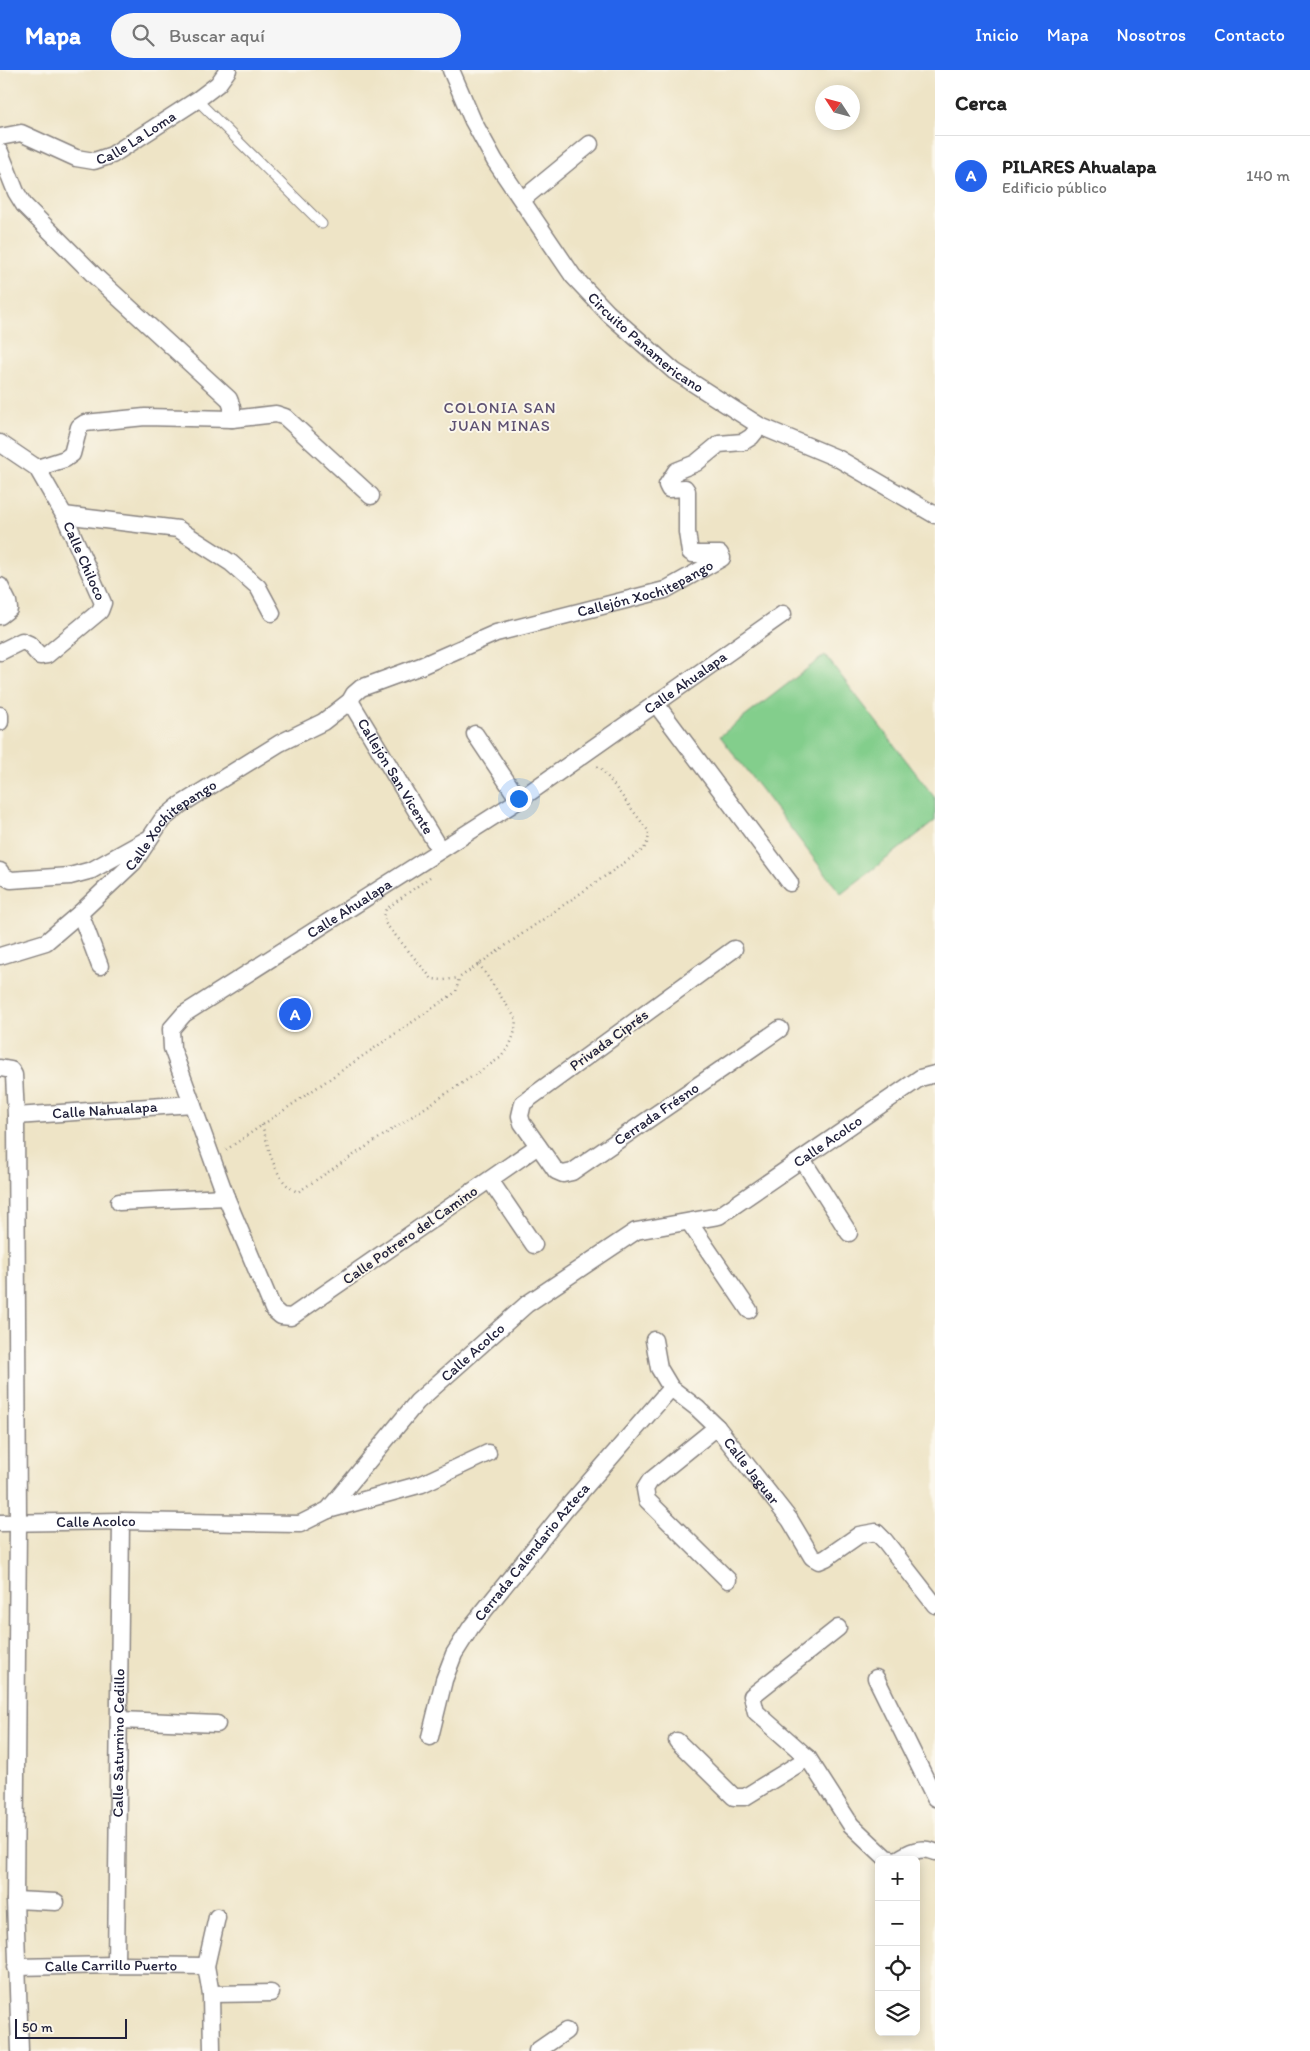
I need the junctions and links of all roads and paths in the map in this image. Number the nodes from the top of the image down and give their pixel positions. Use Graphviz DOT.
graph roads {
  1 [pos="228,70"];
  2 [pos="451,70"];
  3 [pos="197,100"];
  4 [pos="0,137"];
  5 [pos="590,144"];
  6 [pos="0,152"];
  7 [pos="523,199"];
  8 [pos="322,224"];
  9 [pos="232,419"];
  10 [pos="760,426"];
  11 [pos="0,443"];
  12 [pos="37,468"];
  13 [pos="371,496"];
  14 [pos="64,515"];
  15 [pos="935,516"];
  16 [pos="0,586"];
  17 [pos="272,613"];
  18 [pos="783,614"];
  19 [pos="0,616"];
  20 [pos="0,652"];
  21 [pos="350,701"];
  22 [pos="656,704"];
  23 [pos="0,715"];
  24 [pos="0,722"];
  25 [pos="475,734"];
  26 [pos="588,766"];
  27 [pos="519,800"];
  28 [pos="148,838"];
  29 [pos="440,850"];
  30 [pos="0,871"];
  31 [pos="433,875"];
  32 [pos="790,883"];
  33 [pos="80,913"];
  34 [pos="734,949"];
  35 [pos="0,956"];
  36 [pos="479,964"];
  37 [pos="100,966"];
  38 [pos="459,978"];
  39 [pos="780,1029"];
  40 [pos="0,1068"];
  41 [pos="935,1074"];
  42 [pos="193,1104"];
  43 [pos="16,1116"];
  44 [pos="262,1125"];
  45 [pos="538,1146"];
  46 [pos="802,1159"];
  47 [pos="213,1160"];
  48 [pos="490,1180"];
  49 [pos="226,1196"];
  50 [pos="119,1202"];
  51 [pos="689,1222"];
  52 [pos="850,1232"];
  53 [pos="534,1245"];
  54 [pos="749,1310"];
  55 [pos="281,1316"];
  56 [pos="654,1340"];
  57 [pos="671,1388"];
  58 [pos="716,1427"];
  59 [pos="488,1453"];
  60 [pos="328,1510"];
  61 [pos="121,1521"];
  62 [pos="0,1523"];
  63 [pos="18,1523"];
  64 [pos="728,1580"];
  65 [pos="935,1605"];
  66 [pos="838,1628"];
  67 [pos="876,1678"];
  68 [pos="120,1720"];
  69 [pos="217,1724"];
  70 [pos="430,1737"];
  71 [pos="677,1741"];
  72 [pos="808,1758"];
  73 [pos="935,1798"];
  74 [pos="935,1852"];
  75 [pos="884,1856"];
  76 [pos="904,1856"];
  77 [pos="15,1900"];
  78 [pos="56,1902"];
  79 [pos="216,1917"];
  80 [pos="116,1965"];
  81 [pos="206,1966"];
  82 [pos="16,1967"];
  83 [pos="271,1992"];
  84 [pos="211,1994"];
  85 [pos="566,2031"];
  86 [pos="20,2051"];
  87 [pos="212,2051"];
  88 [pos="537,2051"];
  1 -- 3 [label="street, Calle La Loma"];
  2 -- 7 [label="street, Circuito Panamericano"];
  3 -- 4 [label="street, Calle La Loma"];
  3 -- 8 [label="lane"];
  5 -- 7 [label="street"];
  6 -- 9 [label="street"];
  7 -- 10 [label="street, Circuito Panamericano"];
  9 -- 12 [label="street"];
  9 -- 13 [label="street"];
  10 -- 15 [label="street, Circuito Panamericano"];
  10 -- 21 [label="street, Callejón Xochitepango"];
  11 -- 12 [label="street, Calle Chiloco"];
  12 -- 14 [label="street, Calle Chiloco"];
  14 -- 17 [label="street"];
  14 -- 20 [label="street, Calle Chiloco"];
  16 -- 19 [label="street"];
  18 -- 22 [label="street, Calle Ahualapa"];
  21 -- 28 [label="street, Calle Xochitepango"];
  21 -- 29 [label="street, Callejón San Vicente"];
  22 -- 27 [label="street, Calle Ahualapa"];
  22 -- 32 [label="street"];
  23 -- 24 [label="street"];
  25 -- 27 [label="street"];
  26 -- 36 [label="path"];
  27 -- 29 [label="street, Calle Ahualapa"];
  28 -- 30 [label="street"];
  28 -- 33 [label="street, Calle Xochitepango"];
  29 -- 42 [label="street, Calle Ahualapa"];
  31 -- 38 [label="path"];
  33 -- 35 [label="street, Calle Xochitepango"];
  33 -- 37 [label="street"];
  34 -- 45 [label="street, Privada Ciprés"];
  36 -- 38 [label="path"];
  36 -- 44 [label="path"];
  38 -- 44 [label="path"];
  39 -- 45 [label="street, Cerrada Frésno"];
  40 -- 43 [label="street"];
  41 -- 46 [label="street, Calle Acolco"];
  42 -- 43 [label="street, Calle Nahualapa"];
  42 -- 47 [label="street, Calle Ahualapa"];
  43 -- 63 [label="street"];
  44 -- 47 [label="path"];
  45 -- 48 [label="street, Calle Potrero del Camino"];
  46 -- 51 [label="street, Calle Acolco"];
  46 -- 52 [label="street"];
  47 -- 49 [label="street, Calle Ahualapa"];
  48 -- 53 [label="street"];
  48 -- 55 [label="street, Calle Potrero del Camino"];
  49 -- 50 [label="street"];
  49 -- 55 [label="street, Calle Ahualapa"];
  51 -- 54 [label="street"];
  51 -- 60 [label="street, Calle Acolco"];
  56 -- 57 [label="street"];
  57 -- 58 [label="street, Calle Jaguar"];
  57 -- 70 [label="street, Cerrada Calendario Azteca"];
  58 -- 64 [label="street"];
  58 -- 65 [label="street, Calle Jaguar"];
  59 -- 60 [label="street"];
  60 -- 61 [label="street, Calle Acolco"];
  61 -- 63 [label="street, Calle Acolco"];
  61 -- 68 [label="street, Calle Saturnino Cedillo"];
  62 -- 63 [label="street, Calle Acolco"];
  63 -- 77 [label="street"];
  66 -- 72 [label="street"];
  67 -- 73 [label="street"];
  68 -- 69 [label="street"];
  68 -- 80 [label="street, Calle Saturnino Cedillo"];
  71 -- 72 [label="street"];
  72 -- 75 [label="street"];
  74 -- 76 [label="street"];
  77 -- 78 [label="street"];
  77 -- 82 [label="street"];
  79 -- 81 [label="street"];
  80 -- 81 [label="street, Calle Carrillo Puerto"];
  80 -- 82 [label="street, Calle Carrillo Puerto"];
  81 -- 84 [label="street"];
  82 -- 86 [label="street"];
  83 -- 84 [label="street"];
  84 -- 87 [label="street"];
  85 -- 88 [label="street"];
}
